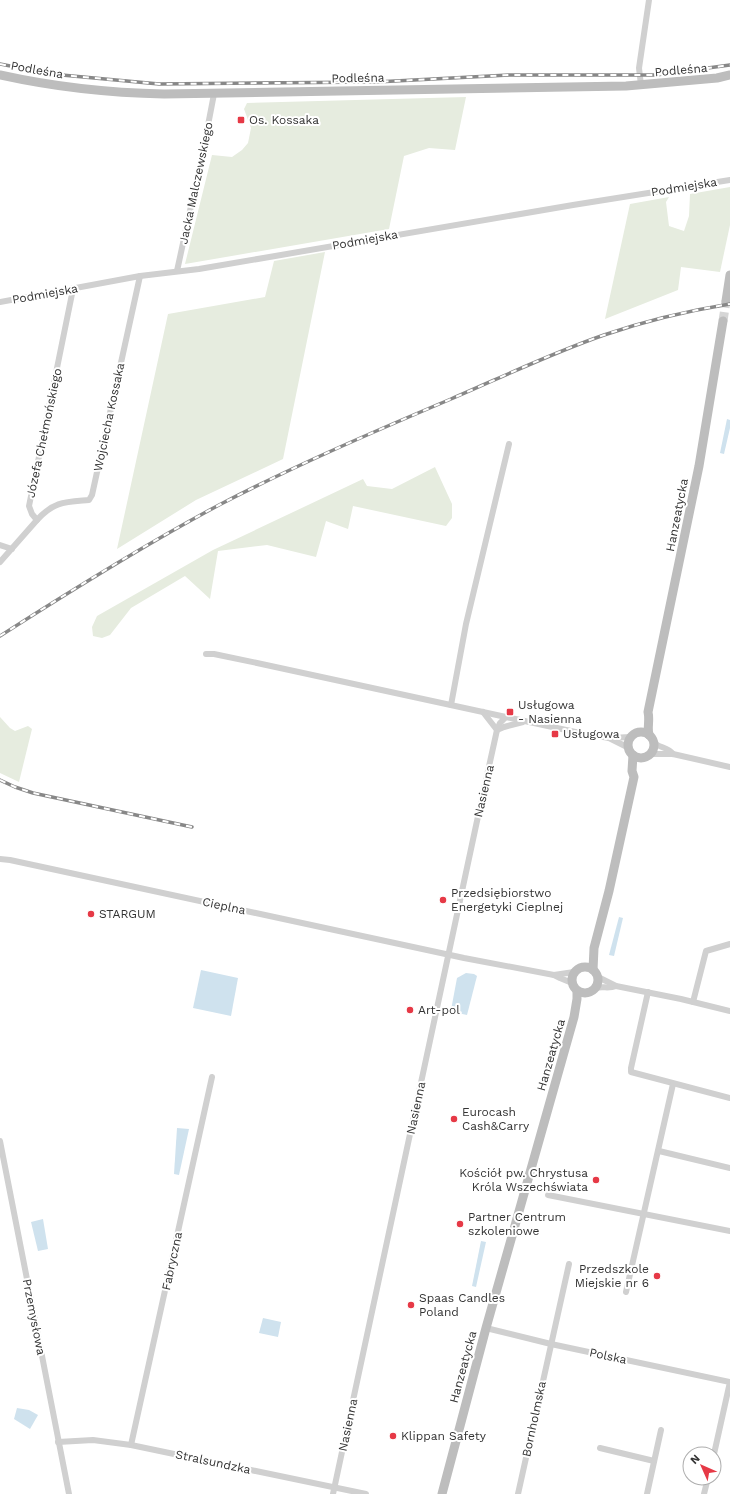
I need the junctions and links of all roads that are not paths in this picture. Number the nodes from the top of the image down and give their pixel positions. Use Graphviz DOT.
graph roads {
  1 [pos="649,0"];
  2 [pos="0,75"];
  3 [pos="730,75"];
  4 [pos="717,78"];
  5 [pos="730,81"];
  6 [pos="641,86"];
  7 [pos="214,94"];
  8 [pos="730,180"];
  9 [pos="177,271"];
  10 [pos="730,275"];
  11 [pos="140,276"];
  12 [pos="72,289"];
  13 [pos="726,301"];
  14 [pos="0,302"];
  15 [pos="723,321"];
  16 [pos="509,444"];
  17 [pos="37,520"];
  18 [pos="0,545"];
  19 [pos="12,549"];
  20 [pos="0,562"];
  21 [pos="206,654"];
  22 [pos="451,706"];
  23 [pos="483,712"];
  24 [pos="648,712"];
  25 [pos="506,717"];
  26 [pos="526,722"];
  27 [pos="497,730"];
  28 [pos="634,735"];
  29 [pos="609,738"];
  30 [pos="651,739"];
  31 [pos="631,752"];
  32 [pos="673,754"];
  33 [pos="647,755"];
  34 [pos="730,767"];
  35 [pos="634,777"];
  36 [pos="0,859"];
  37 [pos="730,944"];
  38 [pos="594,948"];
  39 [pos="448,955"];
  40 [pos="583,967"];
  41 [pos="574,972"];
  42 [pos="596,973"];
  43 [pos="554,975"];
  44 [pos="616,986"];
  45 [pos="574,987"];
  46 [pos="591,991"];
  47 [pos="648,992"];
  48 [pos="694,1002"];
  49 [pos="730,1011"];
  50 [pos="574,1017"];
  51 [pos="212,1077"];
  52 [pos="673,1084"];
  53 [pos="730,1098"];
  54 [pos="0,1140"];
  55 [pos="659,1152"];
  56 [pos="730,1168"];
  57 [pos="548,1195"];
  58 [pos="644,1213"];
  59 [pos="730,1231"];
  60 [pos="569,1264"];
  61 [pos="626,1292"];
  62 [pos="486,1328"];
  63 [pos="551,1344"];
  64 [pos="730,1382"];
  65 [pos="727,1410"];
  66 [pos="661,1430"];
  67 [pos="58,1442"];
  68 [pos="131,1445"];
  69 [pos="716,1446"];
  70 [pos="600,1448"];
  71 [pos="654,1460"];
  72 [pos="335,1487"];
  73 [pos="69,1494"];
  74 [pos="333,1494"];
  75 [pos="366,1494"];
  76 [pos="442,1494"];
  77 [pos="518,1494"];
  78 [pos="647,1494"];
  1 -- 6 [label="street"];
  2 -- 7 [label="street, Podleśna"];
  3 -- 4 [label="street, Podleśna"];
  4 -- 5 [label="street, Podleśna"];
  4 -- 6 [label="street, Podleśna"];
  6 -- 7 [label="street, Podleśna"];
  7 -- 9 [label="street, Jacka Malczewskiego"];
  8 -- 9 [label="street, Podmiejska"];
  9 -- 11 [label="street, Podmiejska"];
  10 -- 13 [label="street"];
  11 -- 12 [label="street, Podmiejska"];
  11 -- 17 [label="street, Wojciecha Kossaka"];
  12 -- 14 [label="street, Podmiejska"];
  12 -- 17 [label="street, Józefa Chełmońskiego"];
  15 -- 24 [label="street, Hanzeatycka"];
  16 -- 22 [label="street"];
  17 -- 19 [label="street"];
  18 -- 19 [label="street"];
  19 -- 20 [label="street"];
  21 -- 22 [label="street"];
  22 -- 23 [label="street"];
  23 -- 25 [label="street"];
  23 -- 27 [label="street"];
  24 -- 28 [label="street, Hanzeatycka"];
  24 -- 30 [label="street, Hanzeatycka"];
  25 -- 26 [label="street"];
  25 -- 27 [label="street"];
  26 -- 27 [label="street"];
  26 -- 29 [label="street"];
  27 -- 39 [label="street, Nasienna"];
  28 -- 29 [label="street"];
  28 -- 30 [label="street"];
  28 -- 31 [label="street"];
  29 -- 31 [label="street"];
  30 -- 32 [label="street"];
  30 -- 33 [label="street"];
  31 -- 33 [label="street"];
  31 -- 35 [label="street"];
  32 -- 33 [label="street"];
  32 -- 34 [label="street"];
  33 -- 35 [label="street"];
  35 -- 38 [label="street"];
  36 -- 39 [label="street, Cieplna"];
  37 -- 48 [label="street"];
  38 -- 40 [label="street"];
  38 -- 42 [label="street"];
  39 -- 43 [label="street, Cieplna"];
  39 -- 72 [label="street, Nasienna"];
  40 -- 41 [label="street"];
  40 -- 42 [label="street"];
  41 -- 43 [label="street"];
  41 -- 45 [label="street"];
  42 -- 44 [label="street"];
  42 -- 46 [label="street"];
  43 -- 45 [label="street"];
  44 -- 46 [label="street"];
  44 -- 47 [label="street"];
  45 -- 46 [label="street"];
  45 -- 50 [label="street, Hanzeatycka"];
  46 -- 50 [label="street, Hanzeatycka"];
  47 -- 48 [label="street"];
  47 -- 52 [label="street"];
  48 -- 49 [label="street"];
  50 -- 62 [label="street, Hanzeatycka"];
  51 -- 68 [label="street, Fabryczna"];
  52 -- 53 [label="street"];
  52 -- 55 [label="street"];
  54 -- 67 [label="street, Przemysłowa"];
  55 -- 56 [label="street"];
  55 -- 58 [label="street"];
  57 -- 58 [label="street"];
  58 -- 59 [label="street"];
  58 -- 61 [label="street"];
  60 -- 63 [label="street, Bornholmska"];
  62 -- 63 [label="street, Polska"];
  62 -- 76 [label="street, Hanzeatycka"];
  63 -- 64 [label="street, Polska"];
  63 -- 77 [label="street, Bornholmska"];
  64 -- 65 [label="street"];
  65 -- 69 [label="street"];
  66 -- 71 [label="street"];
  67 -- 68 [label="street, Stralsundzka"];
  67 -- 73 [label="street, Przemysłowa"];
  68 -- 72 [label="street, Stralsundzka"];
  70 -- 71 [label="street"];
  71 -- 78 [label="street"];
  72 -- 74 [label="street, Nasienna"];
  72 -- 75 [label="street, Stralsundzka"];
}
